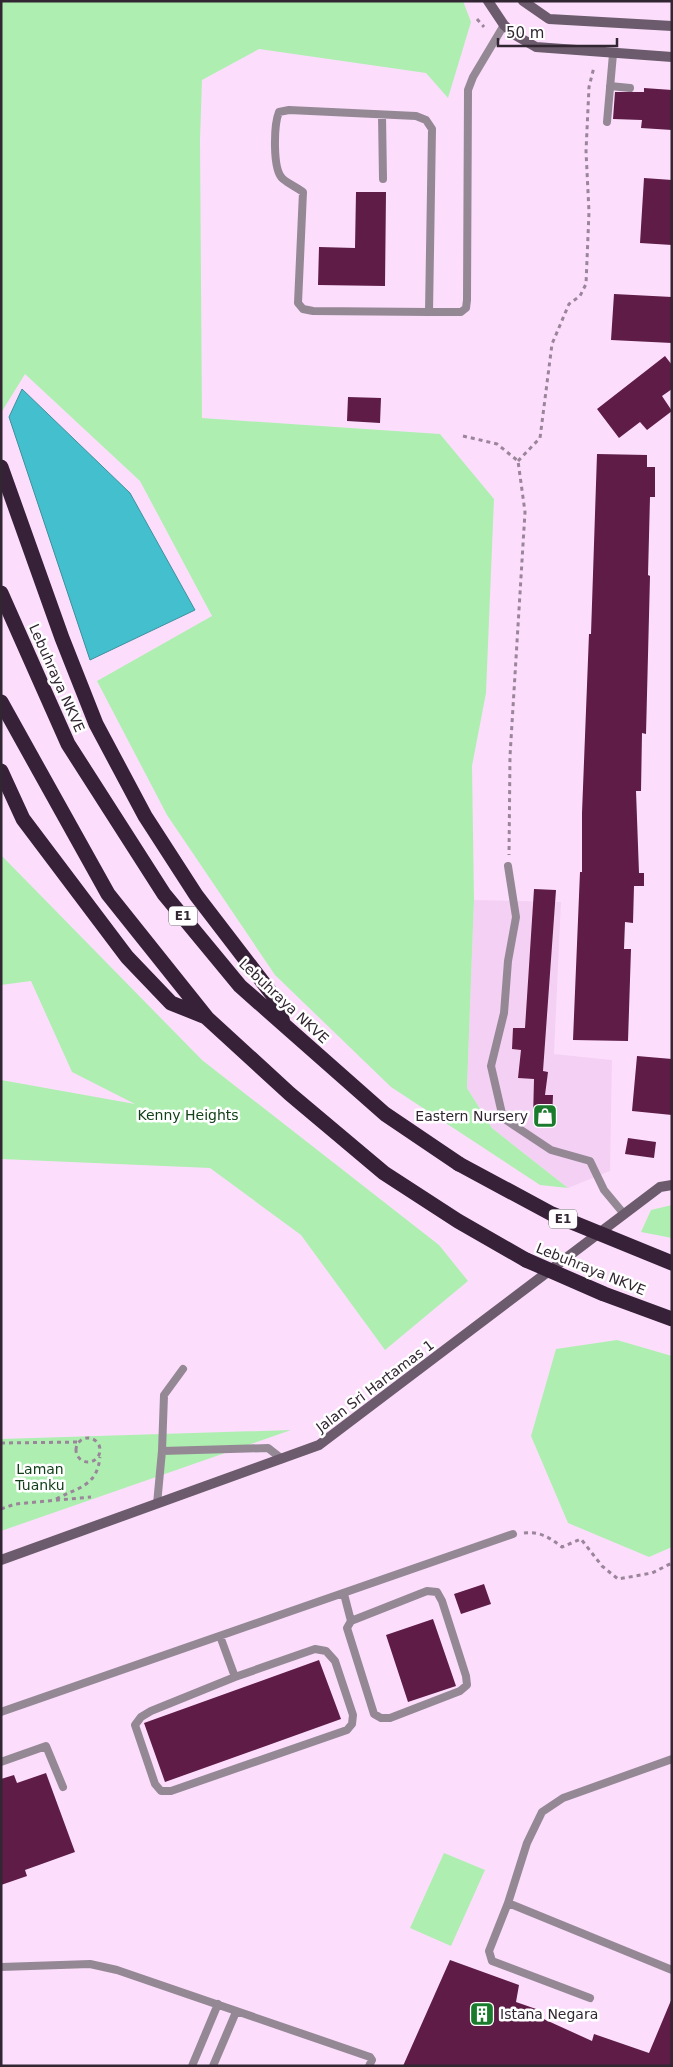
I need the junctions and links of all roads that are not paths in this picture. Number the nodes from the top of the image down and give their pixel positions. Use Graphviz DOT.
graph roads {
  1 [pos="488,1"];
  2 [pos="524,2"];
  3 [pos="504,25"];
  4 [pos="672,26"];
  5 [pos="613,54"];
  6 [pos="672,57"];
  7 [pos="610,86"];
  8 [pos="630,88"];
  9 [pos="382,115"];
  10 [pos="607,122"];
  11 [pos="383,179"];
  12 [pos="429,312"];
  13 [pos="1,467"];
  14 [pos="1,593"];
  15 [pos="1,702"];
  16 [pos="1,772"];
  17 [pos="508,866"];
  18 [pos="207,1018"];
  19 [pos="283,1023"];
  20 [pos="672,1185"];
  21 [pos="624,1214"];
  22 [pos="672,1263"];
  23 [pos="672,1319"];
  24 [pos="183,1369"];
  25 [pos="162,1451"];
  26 [pos="282,1459"];
  27 [pos="157,1504"];
  28 [pos="513,1534"];
  29 [pos="1,1560"];
  30 [pos="344,1594"];
  31 [pos="351,1621"];
  32 [pos="220,1636"];
  33 [pos="235,1677"];
  34 [pos="1,1712"];
  35 [pos="672,1760"];
  36 [pos="1,1762"];
  37 [pos="63,1787"];
  38 [pos="508,1903"];
  39 [pos="1,1967"];
  40 [pos="672,1970"];
  41 [pos="590,1998"];
  42 [pos="218,2004"];
  43 [pos="236,2012"];
  44 [pos="192,2066"];
  45 [pos="213,2066"];
  46 [pos="369,2066"];
  1 -- 3 [label="street"];
  2 -- 4 [label="street"];
  3 -- 5 [label="street"];
  3 -- 12 [label="lane"];
  5 -- 6 [label="street"];
  5 -- 7 [label="lane"];
  7 -- 8 [label="lane"];
  7 -- 10 [label="lane"];
  9 -- 11 [label="lane"];
  9 -- 12 [label="lane"];
  9 -- 12 [label="lane"];
  13 -- 19 [label="highway"];
  14 -- 19 [label="highway, Lebuhraya NKVE / E1"];
  15 -- 18 [label="highway, Lebuhraya NKVE"];
  16 -- 18 [label="highway"];
  17 -- 21 [label="lane"];
  18 -- 23 [label="highway, Lebuhraya NKVE, bridge"];
  19 -- 22 [label="highway, Lebuhraya NKVE / E1, bridge"];
  20 -- 21 [label="street, Jalan Sri Hartamas 1"];
  21 -- 26 [label="street, Jalan Sri Hartamas 1"];
  24 -- 25 [label="lane"];
  25 -- 26 [label="lane"];
  25 -- 27 [label="lane"];
  26 -- 27 [label="street, Jalan Sri Hartamas 1"];
  27 -- 29 [label="street, Jalan Sri Hartamas 1"];
  28 -- 30 [label="lane"];
  30 -- 31 [label="lane"];
  30 -- 32 [label="lane"];
  31 -- 31 [label="lane"];
  32 -- 33 [label="lane"];
  32 -- 34 [label="lane"];
  33 -- 33 [label="lane"];
  35 -- 38 [label="lane"];
  36 -- 37 [label="lane"];
  38 -- 40 [label="lane"];
  38 -- 41 [label="lane"];
  39 -- 42 [label="lane"];
  42 -- 43 [label="lane"];
  42 -- 44 [label="lane"];
  43 -- 45 [label="lane"];
  43 -- 46 [label="lane"];
}
